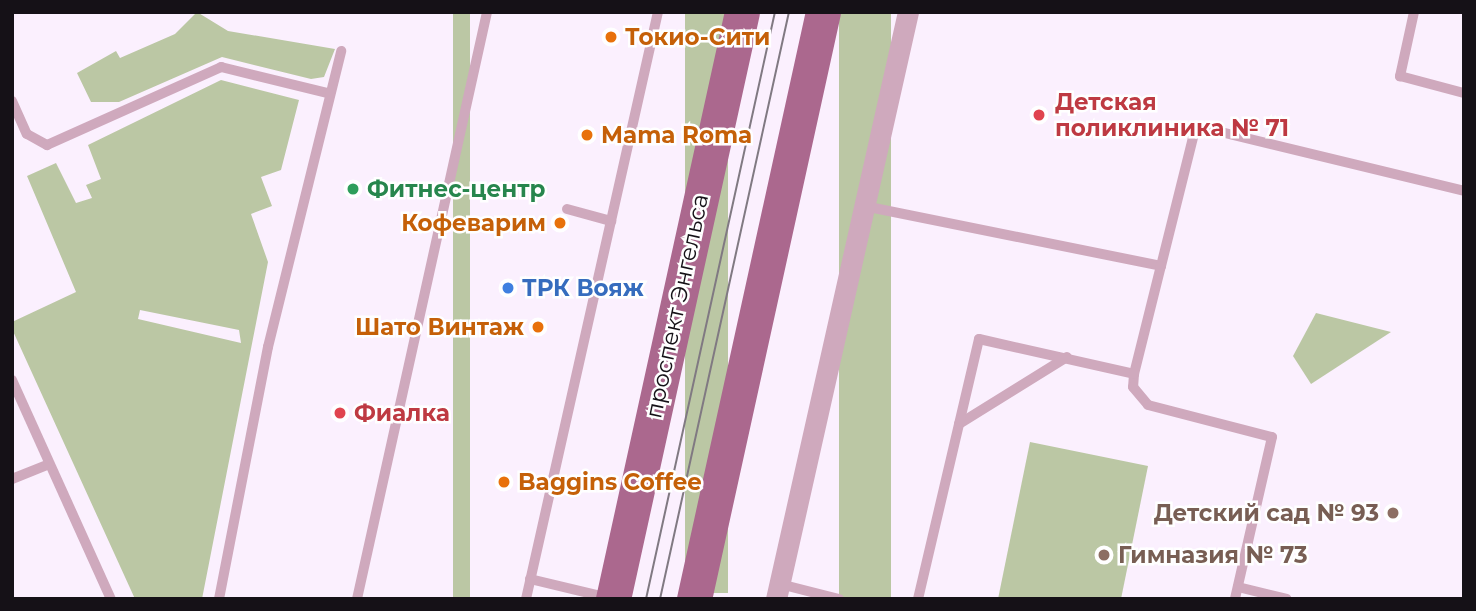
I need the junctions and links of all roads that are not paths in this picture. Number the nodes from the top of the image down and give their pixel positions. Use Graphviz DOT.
graph roads {
  1 [pos="487,12"];
  2 [pos="658,12"];
  3 [pos="742,12"];
  4 [pos="823,12"];
  5 [pos="908,12"];
  6 [pos="1414,12"];
  7 [pos="341,51"];
  8 [pos="328,93"];
  9 [pos="1464,93"];
  10 [pos="12,101"];
  11 [pos="1464,191"];
  12 [pos="864,206"];
  13 [pos="567,209"];
  14 [pos="611,221"];
  15 [pos="1161,266"];
  16 [pos="1067,357"];
  17 [pos="1134,374"];
  18 [pos="12,380"];
  19 [pos="959,424"];
  20 [pos="50,464"];
  21 [pos="12,479"];
  22 [pos="530,579"];
  23 [pos="1238,587"];
  24 [pos="778,591"];
  25 [pos="111,599"];
  26 [pos="219,599"];
  27 [pos="357,599"];
  28 [pos="526,599"];
  29 [pos="612,599"];
  30 [pos="694,599"];
  31 [pos="839,599"];
  32 [pos="918,599"];
  33 [pos="1235,599"];
  34 [pos="1287,599"];
  1 -- 27 [label="lane"];
  2 -- 14 [label="lane"];
  3 -- 29 [label="main road, проспект Энгельса"];
  4 -- 30 [label="main road"];
  5 -- 12 [label="street"];
  6 -- 9 [label="lane"];
  7 -- 8 [label="lane"];
  8 -- 10 [label="lane"];
  8 -- 26 [label="lane"];
  11 -- 15 [label="lane"];
  12 -- 15 [label="lane"];
  12 -- 24 [label="street"];
  13 -- 14 [label="lane"];
  14 -- 22 [label="lane"];
  15 -- 17 [label="lane"];
  16 -- 17 [label="lane"];
  16 -- 19 [label="lane"];
  16 -- 19 [label="lane"];
  17 -- 23 [label="lane"];
  18 -- 20 [label="lane"];
  19 -- 32 [label="lane"];
  20 -- 21 [label="lane"];
  20 -- 25 [label="lane"];
  22 -- 28 [label="lane"];
  22 -- 29 [label="lane"];
  23 -- 33 [label="lane"];
  23 -- 34 [label="lane"];
  24 -- 31 [label="lane"];
}
